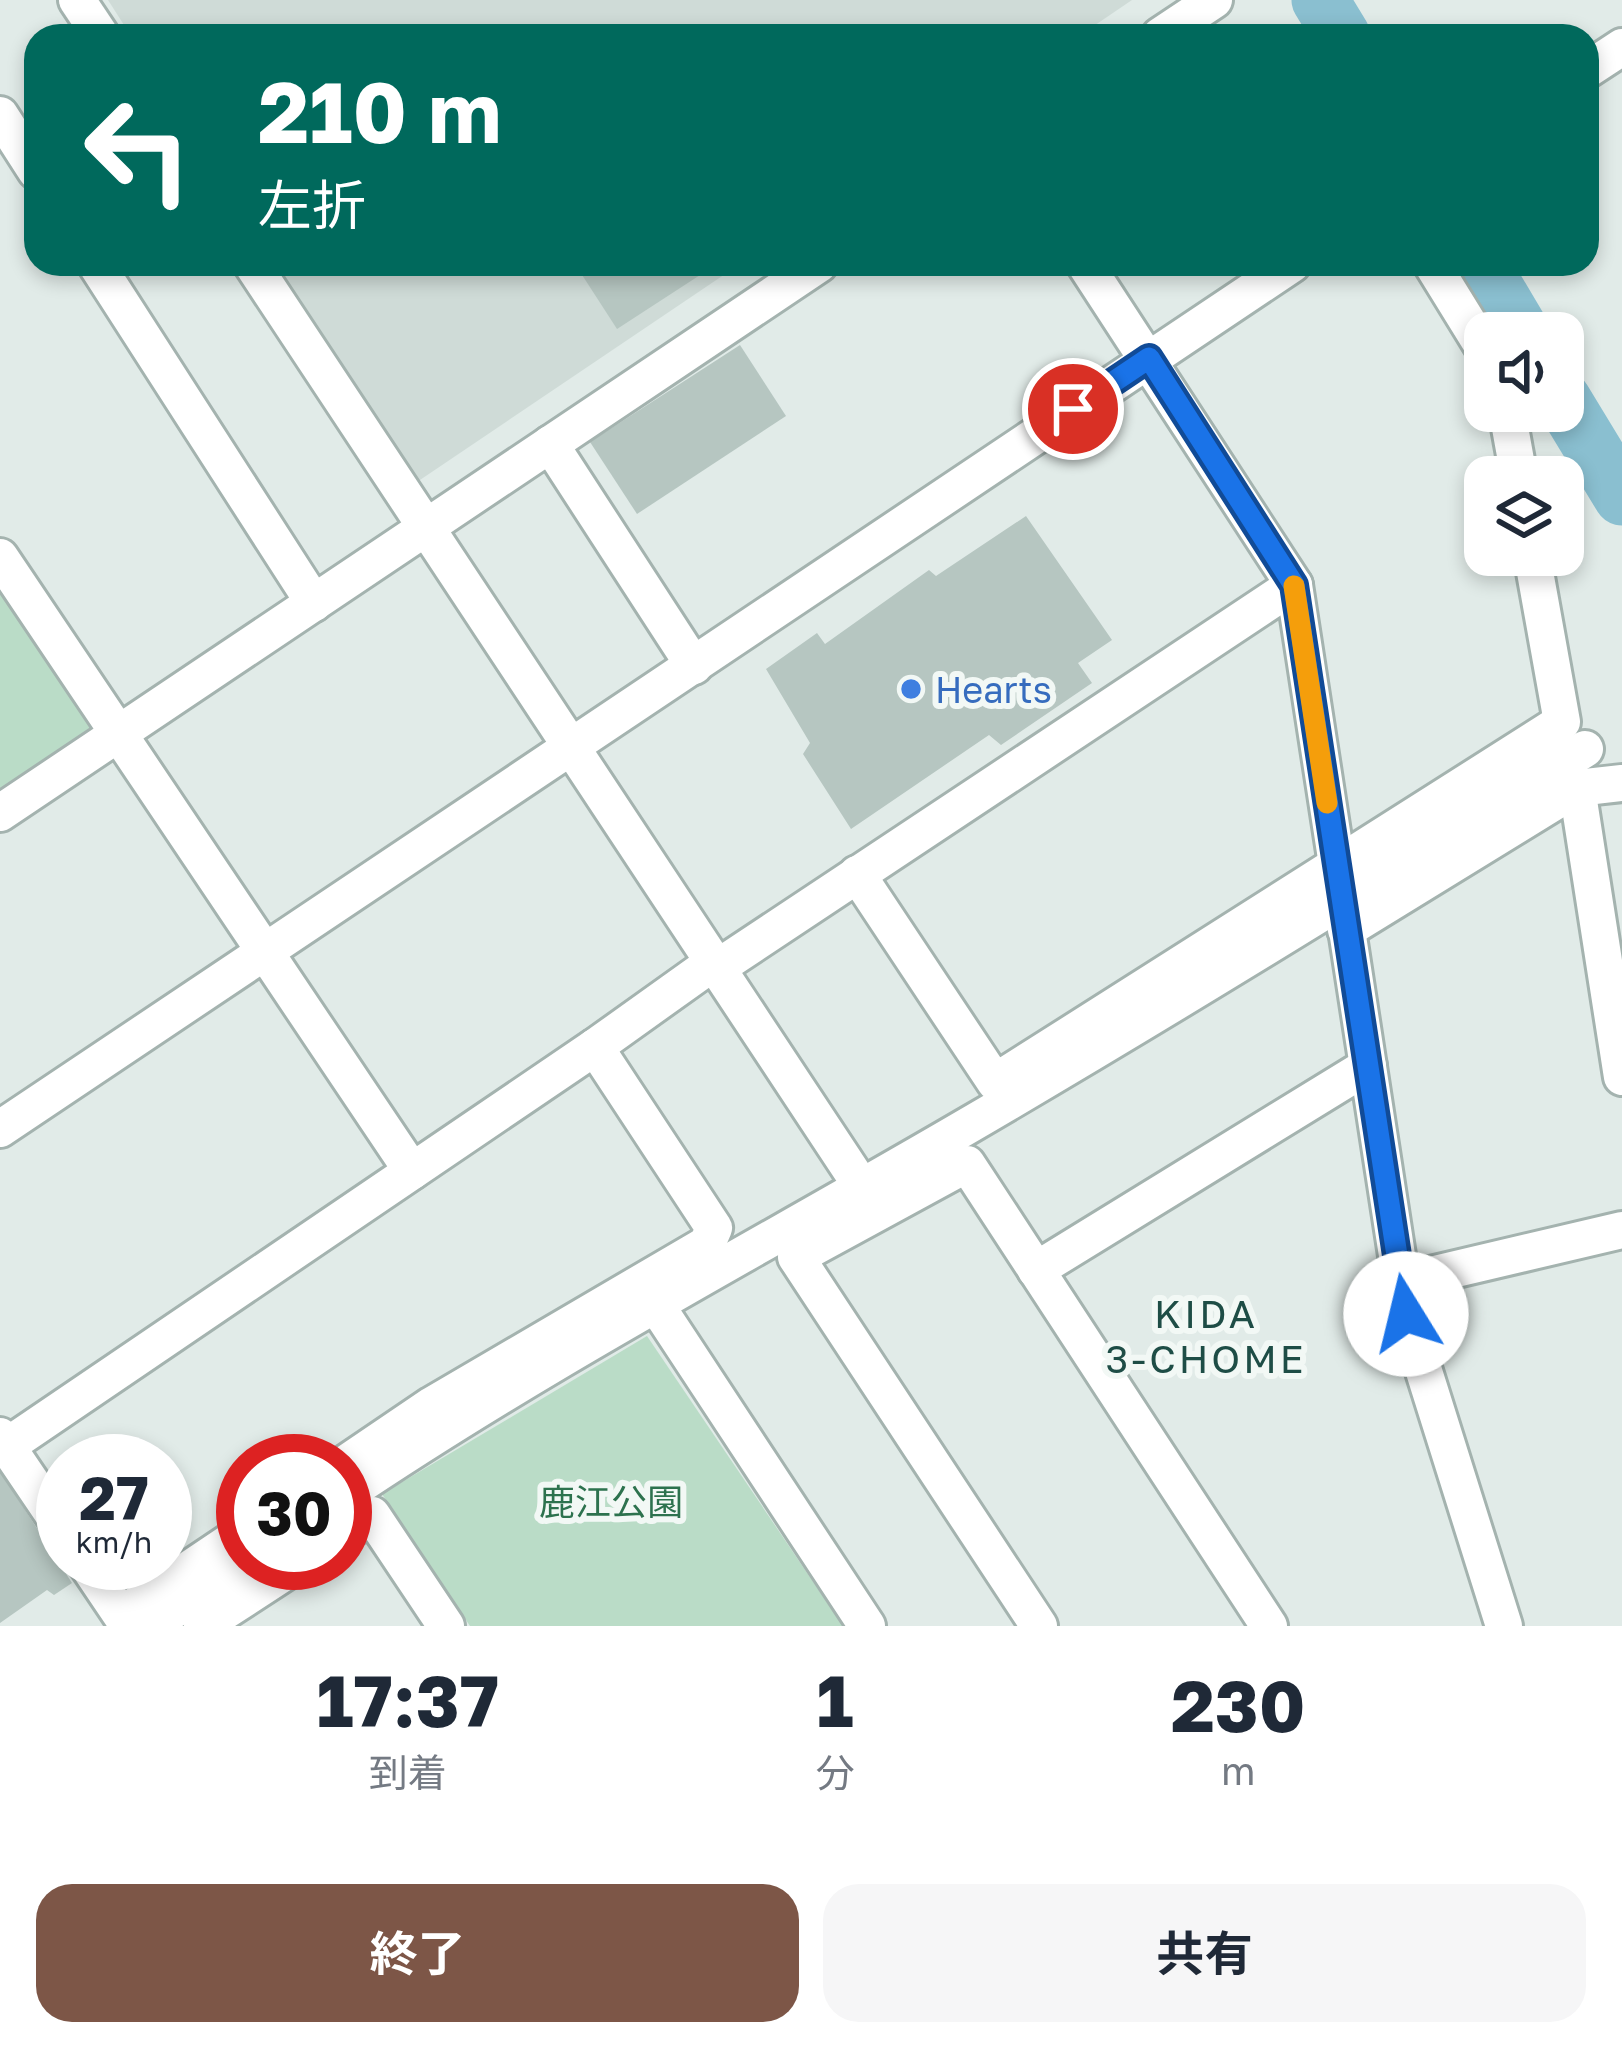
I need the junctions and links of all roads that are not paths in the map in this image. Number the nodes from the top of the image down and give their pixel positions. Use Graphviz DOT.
graph roads {
  1 [pos="1214,0"];
  2 [pos="1178,24"];
  3 [pos="0,115"];
  4 [pos="24,152"];
  5 [pos="104,276"];
  6 [pos="260,276"];
  7 [pos="801,276"];
  8 [pos="1092,276"];
  9 [pos="1274,276"];
  10 [pos="1439,276"];
  11 [pos="1464,316"];
  12 [pos="1149,358"];
  13 [pos="550,445"];
  14 [pos="427,527"];
  15 [pos="0,557"];
  16 [pos="1536,576"];
  17 [pos="1294,585"];
  18 [pos="314,603"];
  19 [pos="694,666"];
  20 [pos="117,735"];
  21 [pos="573,748"];
  22 [pos="1585,748"];
  23 [pos="1622,783"];
  24 [pos="1577,788"];
  25 [pos="0,814"];
  26 [pos="857,874"];
  27 [pos="1342,899"];
  28 [pos="263,955"];
  29 [pos="716,965"];
  30 [pos="596,1047"];
  31 [pos="1367,1066"];
  32 [pos="1622,1077"];
  33 [pos="0,1129"];
  34 [pos="412,1171"];
  35 [pos="862,1187"];
  36 [pos="1622,1230"];
  37 [pos="1036,1270"];
  38 [pos="1401,1282"];
  39 [pos="656,1305"];
  40 [pos="3,1441"];
  41 [pos="372,1446"];
  42 [pos="372,1478"];
  43 [pos="36,1489"];
  44 [pos="372,1516"];
  45 [pos="216,1582"];
  46 [pos="105,1590"];
  47 [pos="159,1590"];
  48 [pos="257,1590"];
  49 [pos="150,1626"];
  50 [pos="202,1626"];
  51 [pos="446,1626"];
  52 [pos="867,1626"];
  53 [pos="1039,1626"];
  54 [pos="1269,1626"];
  55 [pos="1504,1626"];
  1 -- 2 [label="street"];
  3 -- 4 [label="street"];
  5 -- 18 [label="street"];
  6 -- 14 [label="street"];
  7 -- 13 [label="street"];
  8 -- 12 [label="street"];
  9 -- 12 [label="street"];
  10 -- 11 [label="street"];
  12 -- 17 [label="street"];
  12 -- 19 [label="street"];
  13 -- 14 [label="street"];
  13 -- 19 [label="street"];
  14 -- 18 [label="street"];
  14 -- 21 [label="street"];
  15 -- 20 [label="street"];
  16 -- 27 [label="street"];
  17 -- 26 [label="street"];
  17 -- 27 [label="street"];
  18 -- 20 [label="street"];
  19 -- 21 [label="street"];
  20 -- 25 [label="street"];
  20 -- 28 [label="street"];
  21 -- 28 [label="street"];
  21 -- 29 [label="street"];
  22 -- 27 [label="street"];
  23 -- 24 [label="street"];
  24 -- 27 [label="street"];
  24 -- 32 [label="street"];
  26 -- 27 [label="street"];
  26 -- 29 [label="street"];
  27 -- 31 [label="street"];
  27 -- 35 [label="street"];
  28 -- 33 [label="street"];
  28 -- 34 [label="street"];
  29 -- 30 [label="street"];
  29 -- 35 [label="street"];
  30 -- 34 [label="street"];
  30 -- 41 [label="street"];
  31 -- 37 [label="street"];
  31 -- 38 [label="street"];
  34 -- 40 [label="street"];
  35 -- 39 [label="street"];
  36 -- 38 [label="street"];
  37 -- 53 [label="street"];
  37 -- 54 [label="street"];
  38 -- 55 [label="street"];
  39 -- 42 [label="street"];
  39 -- 52 [label="street"];
  40 -- 43 [label="street"];
  44 -- 51 [label="street"];
  45 -- 49 [label="street"];
  46 -- 47 [label="street"];
  48 -- 50 [label="street"];
}
